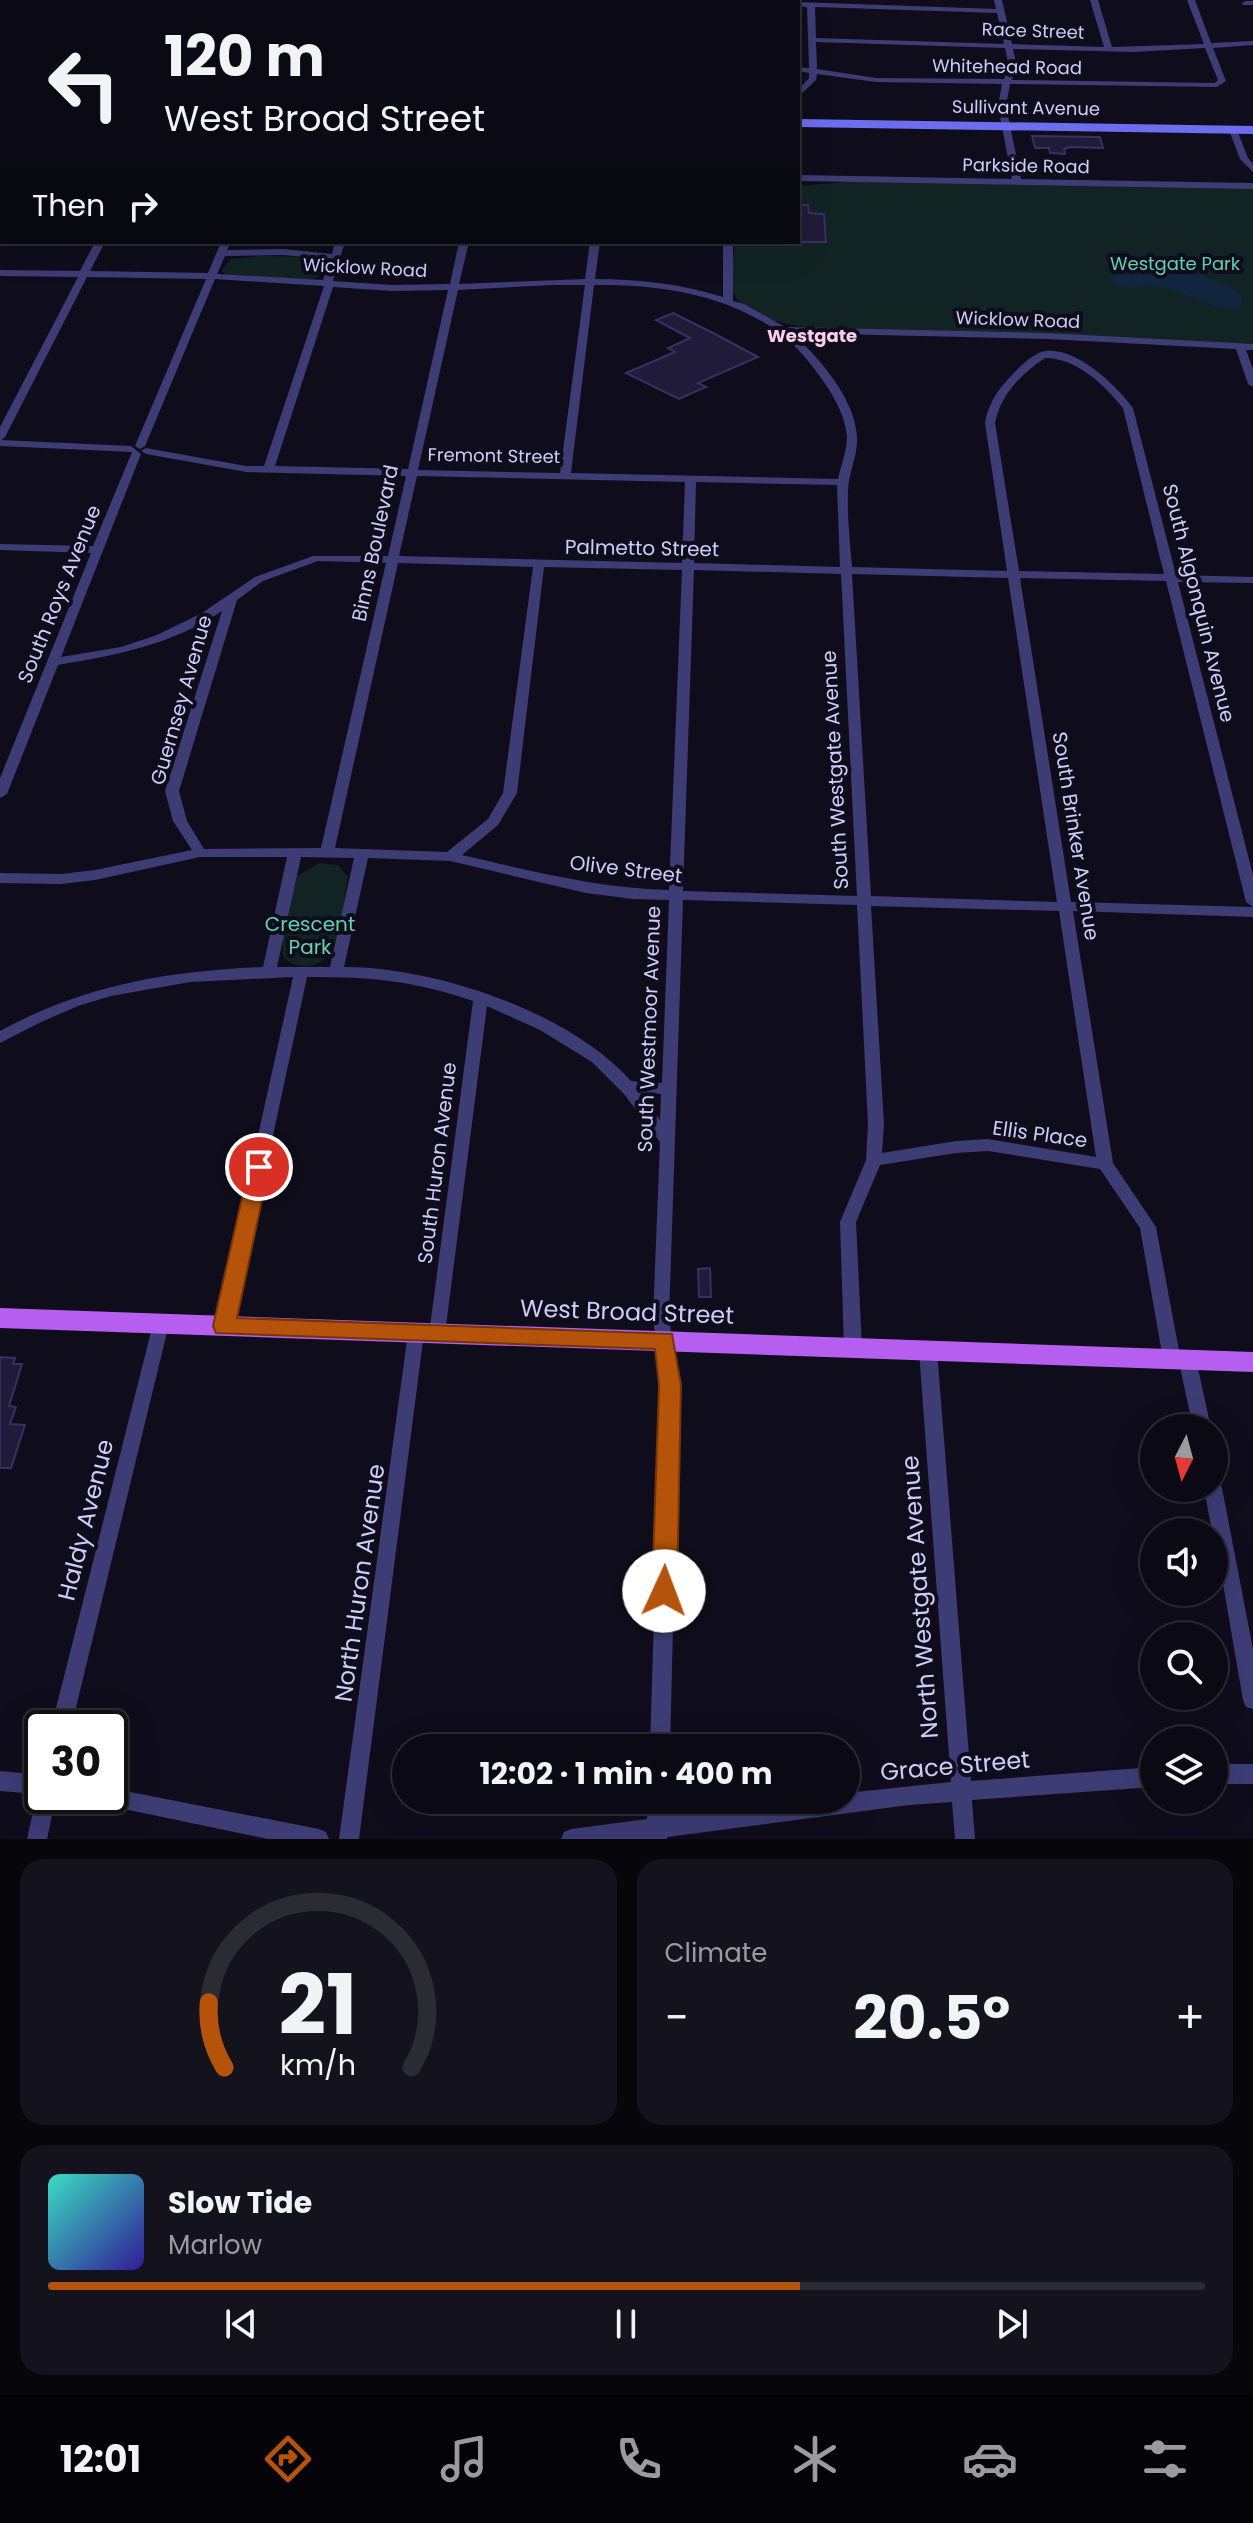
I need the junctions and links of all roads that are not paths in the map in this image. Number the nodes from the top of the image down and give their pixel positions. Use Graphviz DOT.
graph roads {
  1 [pos="998,0"];
  2 [pos="1094,0"];
  3 [pos="1191,0"];
  4 [pos="800,4"];
  5 [pos="811,5"];
  6 [pos="1000,11"];
  7 [pos="813,40"];
  8 [pos="1253,43"];
  9 [pos="1208,44"];
  10 [pos="1009,47"];
  11 [pos="1109,50"];
  12 [pos="800,69"];
  13 [pos="814,72"];
  14 [pos="1008,83"];
  15 [pos="800,93"];
  16 [pos="800,123"];
  17 [pos="1006,126"];
  18 [pos="1233,130"];
  19 [pos="1253,130"];
  20 [pos="1244,159"];
  21 [pos="1253,169"];
  22 [pos="800,178"];
  23 [pos="1017,182"];
  24 [pos="1253,186"];
  25 [pos="99,244"];
  26 [pos="225,244"];
  27 [pos="339,244"];
  28 [pos="464,244"];
  29 [pos="595,244"];
  30 [pos="728,244"];
  31 [pos="222,253"];
  32 [pos="336,257"];
  33 [pos="0,273"];
  34 [pos="84,274"];
  35 [pos="211,277"];
  36 [pos="328,284"];
  37 [pos="589,284"];
  38 [pos="453,287"];
  39 [pos="728,302"];
  40 [pos="782,330"];
  41 [pos="1047,336"];
  42 [pos="1240,346"];
  43 [pos="1253,347"];
  44 [pos="1052,354"];
  45 [pos="1253,384"];
  46 [pos="0,440"];
  47 [pos="138,450"];
  48 [pos="268,470"];
  49 [pos="411,473"];
  50 [pos="565,476"];
  51 [pos="691,479"];
  52 [pos="842,482"];
  53 [pos="0,547"];
  54 [pos="99,550"];
  55 [pos="391,560"];
  56 [pos="539,563"];
  57 [pos="688,567"];
  58 [pos="847,571"];
  59 [pos="1014,575"];
  60 [pos="1173,578"];
  61 [pos="1253,580"];
  62 [pos="231,599"];
  63 [pos="53,662"];
  64 [pos="0,794"];
  65 [pos="295,852"];
  66 [pos="327,852"];
  67 [pos="200,853"];
  68 [pos="362,854"];
  69 [pos="450,857"];
  70 [pos="0,878"];
  71 [pos="676,897"];
  72 [pos="864,902"];
  73 [pos="1253,902"];
  74 [pos="1065,907"];
  75 [pos="1253,912"];
  76 [pos="269,972"];
  77 [pos="301,972"];
  78 [pos="336,972"];
  79 [pos="481,999"];
  80 [pos="0,1038"];
  81 [pos="629,1087"];
  82 [pos="668,1089"];
  83 [pos="666,1139"];
  84 [pos="874,1160"];
  85 [pos="1105,1164"];
  86 [pos="0,1318"];
  87 [pos="161,1324"];
  88 [pos="224,1326"];
  89 [pos="426,1333"];
  90 [pos="665,1340"];
  91 [pos="853,1348"];
  92 [pos="928,1351"];
  93 [pos="1180,1359"];
  94 [pos="1253,1362"];
  95 [pos="1198,1414"];
  96 [pos="1216,1502"];
  97 [pos="1253,1700"];
  98 [pos="65,1710"];
  99 [pos="660,1734"];
  100 [pos="1228,1774"];
  101 [pos="1253,1774"];
  102 [pos="1140,1778"];
  103 [pos="0,1781"];
  104 [pos="24,1783"];
  105 [pos="961,1791"];
  106 [pos="128,1801"];
  107 [pos="42,1814"];
  108 [pos="658,1814"];
  109 [pos="657,1835"];
  110 [pos="37,1839"];
  111 [pos="319,1839"];
  112 [pos="349,1839"];
  113 [pos="571,1839"];
  114 [pos="965,1839"];
  1 -- 6 [label="street"];
  2 -- 11 [label="street"];
  3 -- 9 [label="street"];
  4 -- 5 [label="street"];
  5 -- 6 [label="street"];
  5 -- 7 [label="street"];
  6 -- 10 [label="street"];
  7 -- 10 [label="street, Race Street"];
  7 -- 13 [label="street"];
  8 -- 9 [label="street, Race Street"];
  9 -- 11 [label="street, Race Street"];
  9 -- 14 [label="street, Whitehead Road"];
  10 -- 11 [label="street, Race Street"];
  10 -- 14 [label="street"];
  12 -- 13 [label="street, Whitehead Road"];
  13 -- 14 [label="street, Whitehead Road"];
  13 -- 15 [label="street"];
  14 -- 17 [label="street"];
  16 -- 17 [label="main road, Sullivant Avenue"];
  17 -- 18 [label="main road, Sullivant Avenue"];
  17 -- 23 [label="street"];
  18 -- 19 [label="main road, Sullivant Avenue"];
  18 -- 20 [label="street"];
  20 -- 21 [label="street"];
  20 -- 24 [label="street"];
  22 -- 23 [label="street, Parkside Road"];
  23 -- 24 [label="street, Parkside Road"];
  25 -- 34 [label="street"];
  26 -- 31 [label="street, South Roys Avenue"];
  27 -- 32 [label="street"];
  28 -- 38 [label="street, Binns Boulevard"];
  29 -- 37 [label="street"];
  30 -- 39 [label="street"];
  31 -- 32 [label="street"];
  31 -- 35 [label="street, South Roys Avenue"];
  32 -- 36 [label="street"];
  33 -- 34 [label="street, Wicklow Road"];
  34 -- 35 [label="street, Wicklow Road"];
  34 -- 46 [label="street"];
  35 -- 36 [label="street, Wicklow Road"];
  35 -- 47 [label="street, South Roys Avenue"];
  36 -- 38 [label="street, Wicklow Road"];
  36 -- 48 [label="street"];
  37 -- 38 [label="street, Wicklow Road"];
  37 -- 39 [label="street, Wicklow Road"];
  37 -- 50 [label="street"];
  38 -- 49 [label="street, Binns Boulevard"];
  39 -- 40 [label="street, South Westgate Avenue"];
  40 -- 41 [label="street, Wicklow Road"];
  40 -- 52 [label="street, South Westgate Avenue"];
  41 -- 42 [label="street, Wicklow Road"];
  41 -- 44 [label="street"];
  42 -- 43 [label="street, Wicklow Road"];
  42 -- 45 [label="street"];
  44 -- 59 [label="street, South Brinker Avenue"];
  44 -- 60 [label="street, South Algonquin Avenue"];
  46 -- 47 [label="street, Fremont Street"];
  47 -- 48 [label="street, Fremont Street"];
  47 -- 54 [label="street, South Roys Avenue"];
  48 -- 49 [label="street, Fremont Street"];
  49 -- 50 [label="street, Fremont Street"];
  49 -- 55 [label="street, Binns Boulevard"];
  50 -- 51 [label="street, Fremont Street"];
  51 -- 52 [label="street, Fremont Street"];
  51 -- 57 [label="street, South Westmoor Avenue"];
  52 -- 58 [label="street, South Westgate Avenue"];
  53 -- 54 [label="street"];
  54 -- 63 [label="street, South Roys Avenue"];
  55 -- 56 [label="street, Palmetto Street"];
  55 -- 62 [label="street, Palmetto Street"];
  55 -- 66 [label="street, Binns Boulevard"];
  56 -- 57 [label="street, Palmetto Street"];
  56 -- 69 [label="street"];
  57 -- 58 [label="street, Palmetto Street"];
  57 -- 71 [label="street, South Westmoor Avenue"];
  58 -- 59 [label="street, Palmetto Street"];
  58 -- 72 [label="street, South Westgate Avenue"];
  59 -- 60 [label="street, Palmetto Street"];
  59 -- 74 [label="street, South Brinker Avenue"];
  60 -- 61 [label="street, Palmetto Street"];
  60 -- 73 [label="street, South Algonquin Avenue"];
  62 -- 63 [label="street, Palmetto Street"];
  62 -- 67 [label="street, Guernsey Avenue"];
  63 -- 64 [label="street, South Roys Avenue"];
  65 -- 66 [label="street, Olive Street"];
  65 -- 67 [label="street, Olive Street"];
  65 -- 76 [label="street"];
  66 -- 68 [label="street, Olive Street"];
  67 -- 70 [label="street, Olive Street"];
  68 -- 69 [label="street, Olive Street"];
  68 -- 78 [label="street"];
  69 -- 71 [label="street, Olive Street"];
  71 -- 72 [label="street, Olive Street"];
  71 -- 82 [label="street, South Westmoor Avenue"];
  72 -- 74 [label="street, Olive Street"];
  72 -- 84 [label="street, South Westgate Avenue"];
  74 -- 75 [label="street, Olive Street"];
  74 -- 85 [label="street, South Brinker Avenue"];
  76 -- 77 [label="street"];
  76 -- 80 [label="street"];
  77 -- 78 [label="street"];
  77 -- 88 [label="street"];
  78 -- 79 [label="street"];
  79 -- 81 [label="street"];
  79 -- 89 [label="street, South Huron Avenue"];
  81 -- 82 [label="street"];
  81 -- 83 [label="street"];
  82 -- 83 [label="street, South Westmoor Avenue"];
  83 -- 90 [label="street, South Westmoor Avenue"];
  84 -- 85 [label="street, Ellis Place"];
  84 -- 91 [label="street, South Westgate Avenue"];
  85 -- 93 [label="street, South Brinker Avenue"];
  86 -- 87 [label="main road, West Broad Street"];
  87 -- 88 [label="main road, West Broad Street"];
  87 -- 98 [label="street, Haldy Avenue"];
  88 -- 89 [label="main road, West Broad Street"];
  89 -- 90 [label="main road, West Broad Street"];
  89 -- 112 [label="street, North Huron Avenue"];
  90 -- 91 [label="main road, West Broad Street"];
  90 -- 99 [label="street, South Westmoor Avenue"];
  91 -- 92 [label="main road, West Broad Street"];
  92 -- 93 [label="main road, West Broad Street"];
  92 -- 105 [label="street, North Westgate Avenue"];
  93 -- 94 [label="main road, West Broad Street"];
  93 -- 95 [label="street, South Brinker Avenue"];
  96 -- 97 [label="street"];
  100 -- 101 [label="street"];
  102 -- 105 [label="street, Grace Street"];
  103 -- 104 [label="street"];
  105 -- 109 [label="street, Grace Street"];
  105 -- 114 [label="street, North Westgate Avenue"];
  106 -- 111 [label="street"];
  107 -- 110 [label="street"];
  108 -- 109 [label="street"];
  109 -- 113 [label="street, Grace Street"];
}
